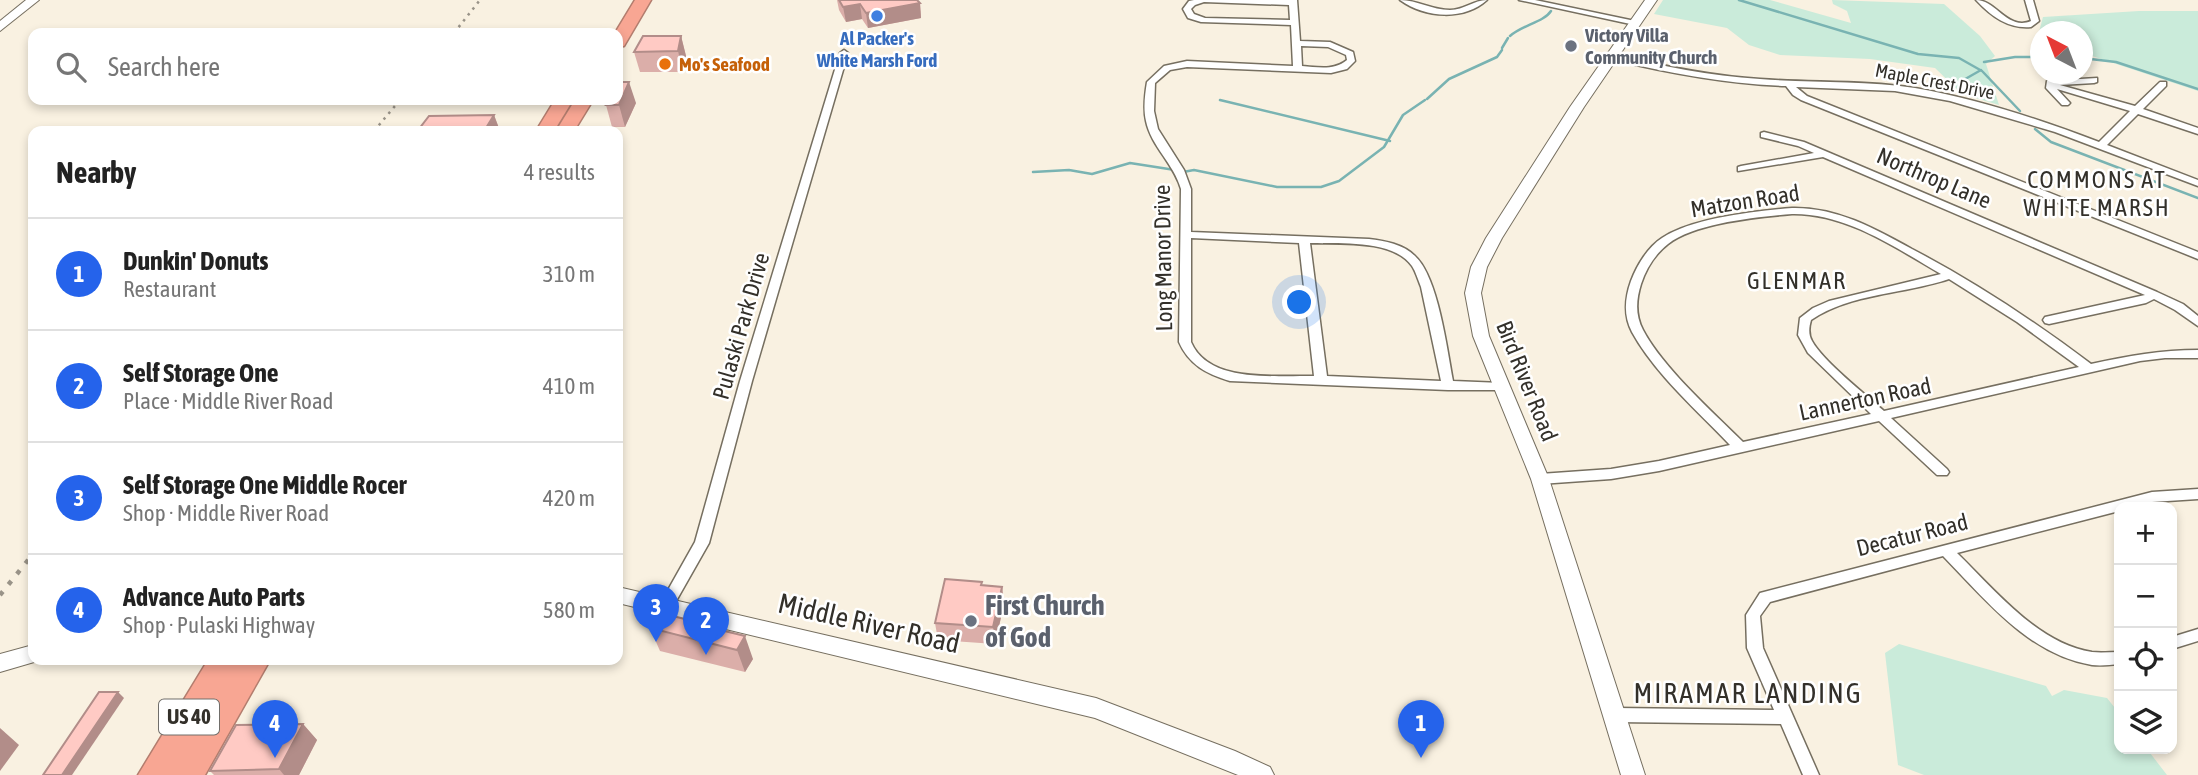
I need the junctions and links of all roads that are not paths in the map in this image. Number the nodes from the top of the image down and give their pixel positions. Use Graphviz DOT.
graph roads {
  1 [pos="33,0"];
  2 [pos="625,0"];
  3 [pos="643,0"];
  4 [pos="1404,0"];
  5 [pos="1483,0"];
  6 [pos="1523,0"];
  7 [pos="1651,0"];
  8 [pos="1980,0"];
  9 [pos="2029,0"];
  10 [pos="1292,2"];
  11 [pos="1294,23"];
  12 [pos="1635,23"];
  13 [pos="2011,25"];
  14 [pos="0,27"];
  15 [pos="608,28"];
  16 [pos="623,34"];
  17 [pos="1296,43"];
  18 [pos="844,52"];
  19 [pos="1613,57"];
  20 [pos="1298,68"];
  21 [pos="2094,80"];
  22 [pos="1789,84"];
  23 [pos="2164,84"];
  24 [pos="2049,85"];
  25 [pos="2065,103"];
  26 [pos="561,105"];
  27 [pos="581,105"];
  28 [pos="2138,110"];
  29 [pos="548,126"];
  30 [pos="568,126"];
  31 [pos="2198,131"];
  32 [pos="1764,135"];
  33 [pos="2100,146"];
  34 [pos="1824,154"];
  35 [pos="1741,169"];
  36 [pos="2198,183"];
  37 [pos="1186,236"];
  38 [pos="1304,240"];
  39 [pos="2198,257"];
  40 [pos="1952,274"];
  41 [pos="2153,294"];
  42 [pos="2049,320"];
  43 [pos="2198,322"];
  44 [pos="2198,354"];
  45 [pos="2090,369"];
  46 [pos="1321,381"];
  47 [pos="1448,386"];
  48 [pos="1502,387"];
  49 [pos="1882,417"];
  50 [pos="1741,449"];
  51 [pos="1942,472"];
  52 [pos="1540,479"];
  53 [pos="2198,494"];
  54 [pos="1946,550"];
  55 [pos="623,596"];
  56 [pos="666,606"];
  57 [pos="2198,635"];
  58 [pos="2177,641"];
  59 [pos="28,655"];
  60 [pos="2114,658"];
  61 [pos="0,663"];
  62 [pos="221,665"];
  63 [pos="252,665"];
  64 [pos="1616,715"];
  65 [pos="1786,717"];
  66 [pos="154,775"];
  67 [pos="187,775"];
  68 [pos="1262,775"];
  69 [pos="1633,775"];
  70 [pos="1811,775"];
  1 -- 14 [label="street"];
  2 -- 15 [label="highway"];
  3 -- 16 [label="highway"];
  4 -- 5 [label="street"];
  6 -- 12 [label="street"];
  7 -- 12 [label="street, Bird River Road"];
  8 -- 13 [label="street"];
  9 -- 13 [label="street"];
  10 -- 11 [label="street"];
  10 -- 11 [label="street"];
  11 -- 17 [label="street"];
  12 -- 19 [label="street, Bird River Road"];
  17 -- 20 [label="street"];
  17 -- 20 [label="street, Long Manor Drive"];
  18 -- 56 [label="street, Pulaski Park Drive"];
  19 -- 22 [label="street, Maple Crest Drive"];
  19 -- 48 [label="street, Bird River Road"];
  20 -- 37 [label="street, Long Manor Drive"];
  21 -- 24 [label="street"];
  22 -- 33 [label="street, Maple Crest Drive"];
  22 -- 39 [label="street"];
  23 -- 28 [label="street"];
  24 -- 25 [label="street"];
  24 -- 28 [label="street"];
  26 -- 29 [label="highway"];
  27 -- 30 [label="highway"];
  28 -- 31 [label="street"];
  28 -- 33 [label="street"];
  32 -- 34 [label="street, Northrop Lane"];
  33 -- 36 [label="street, Maple Crest Drive"];
  34 -- 35 [label="street"];
  34 -- 41 [label="street, Northrop Lane"];
  37 -- 38 [label="street"];
  37 -- 46 [label="street, Long Manor Drive"];
  38 -- 46 [label="street"];
  38 -- 47 [label="street"];
  40 -- 45 [label="street, Matzon Road"];
  40 -- 49 [label="street"];
  40 -- 50 [label="street, Matzon Road"];
  41 -- 42 [label="street"];
  41 -- 43 [label="street, Northrop Lane"];
  44 -- 45 [label="street, Lannerton Road"];
  45 -- 49 [label="street, Lannerton Road"];
  46 -- 47 [label="street, Long Manor Drive"];
  47 -- 48 [label="street, Long Manor Drive"];
  48 -- 52 [label="street, Bird River Road"];
  49 -- 50 [label="street, Lannerton Road"];
  49 -- 51 [label="street"];
  50 -- 52 [label="street, Lannerton Road"];
  52 -- 64 [label="street, Bird River Road"];
  53 -- 54 [label="street, Decatur Road"];
  54 -- 60 [label="street"];
  54 -- 65 [label="street, Decatur Road"];
  55 -- 56 [label="street, Middle River Road"];
  56 -- 68 [label="street, Middle River Road"];
  57 -- 58 [label="street"];
  59 -- 61 [label="street"];
  62 -- 66 [label="highway, US 40"];
  63 -- 67 [label="highway, US 40"];
  64 -- 65 [label="street"];
  64 -- 69 [label="street, Bird River Road"];
  65 -- 70 [label="street"];
}
